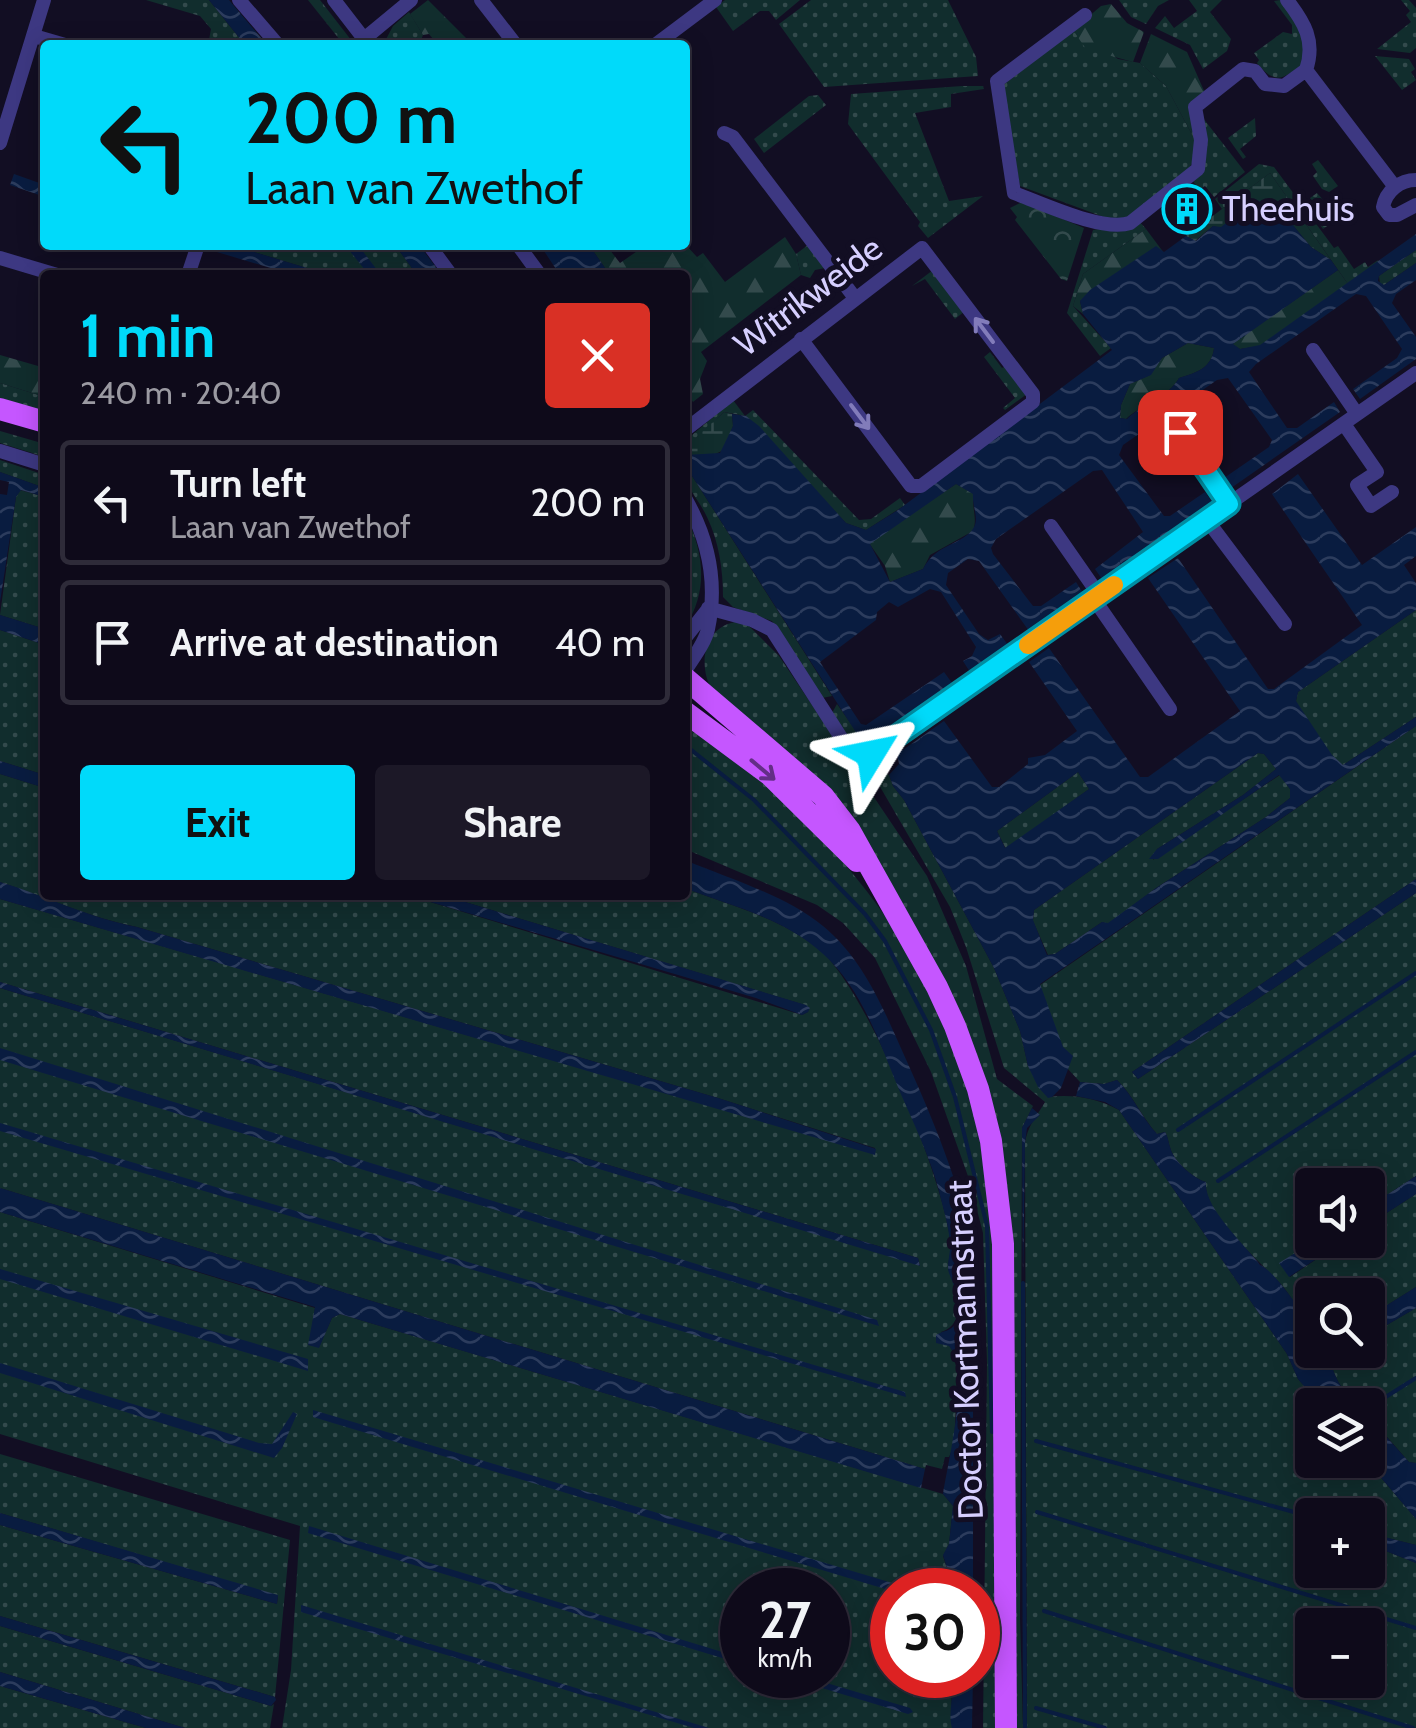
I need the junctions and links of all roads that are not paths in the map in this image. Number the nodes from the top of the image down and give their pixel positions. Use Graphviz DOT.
graph roads {
  1 [pos="44,0"];
  2 [pos="239,0"];
  3 [pos="334,0"];
  4 [pos="410,0"];
  5 [pos="481,0"];
  6 [pos="714,0"];
  7 [pos="1288,0"];
  8 [pos="1085,14"];
  9 [pos="34,36"];
  10 [pos="48,40"];
  11 [pos="274,40"];
  12 [pos="364,40"];
  13 [pos="368,40"];
  14 [pos="512,40"];
  15 [pos="662,40"];
  16 [pos="1306,70"];
  17 [pos="724,133"];
  18 [pos="0,143"];
  19 [pos="1416,180"];
  20 [pos="1395,187"];
  21 [pos="1416,204"];
  22 [pos="0,258"];
  23 [pos="41,270"];
  24 [pos="855,298"];
  25 [pos="801,339"];
  26 [pos="1313,350"];
  27 [pos="1416,373"];
  28 [pos="0,409"];
  29 [pos="1357,414"];
  30 [pos="40,421"];
  31 [pos="0,424"];
  32 [pos="1344,424"];
  33 [pos="690,426"];
  34 [pos="1180,432"];
  35 [pos="40,436"];
  36 [pos="0,451"];
  37 [pos="40,463"];
  38 [pos="1392,492"];
  39 [pos="1229,504"];
  40 [pos="690,507"];
  41 [pos="1207,520"];
  42 [pos="1051,526"];
  43 [pos="1096,597"];
  44 [pos="708,608"];
  45 [pos="1285,624"];
  46 [pos="690,631"];
  47 [pos="690,665"];
  48 [pos="690,679"];
  49 [pos="1170,708"];
  50 [pos="690,716"];
  51 [pos="874,878"];
  52 [pos="1006,1728"];
  1 -- 9 [label="street"];
  2 -- 11 [label="street"];
  3 -- 12 [label="street"];
  4 -- 13 [label="street"];
  5 -- 14 [label="street"];
  6 -- 15 [label="street"];
  7 -- 16 [label="street"];
  8 -- 16 [label="street"];
  9 -- 10 [label="street"];
  9 -- 18 [label="street"];
  16 -- 20 [label="street"];
  17 -- 24 [label="street"];
  19 -- 20 [label="street"];
  20 -- 21 [label="street"];
  22 -- 23 [label="street"];
  24 -- 25 [label="street, Witrikweide"];
  25 -- 24 [label="street, Witrikweide, one-way"];
  25 -- 33 [label="street, Witrikweide"];
  26 -- 29 [label="street"];
  27 -- 29 [label="street"];
  28 -- 30 [label="main road"];
  29 -- 32 [label="street"];
  31 -- 35 [label="main road"];
  32 -- 38 [label="street"];
  32 -- 39 [label="street"];
  34 -- 39 [label="street"];
  36 -- 37 [label="street"];
  39 -- 41 [label="street"];
  40 -- 44 [label="street, Doctor Kortmannstraat"];
  41 -- 43 [label="street"];
  41 -- 45 [label="street"];
  42 -- 43 [label="street"];
  43 -- 44 [label="street"];
  43 -- 49 [label="street"];
  44 -- 46 [label="street"];
  44 -- 47 [label="street, Doctor Kortmannstraat"];
  48 -- 51 [label="main road, Doctor Kortmannstraat"];
  50 -- 51 [label="main road, Doctor Kortmannstraat, one-way"];
  51 -- 52 [label="main road, Doctor Kortmannstraat"];
}
